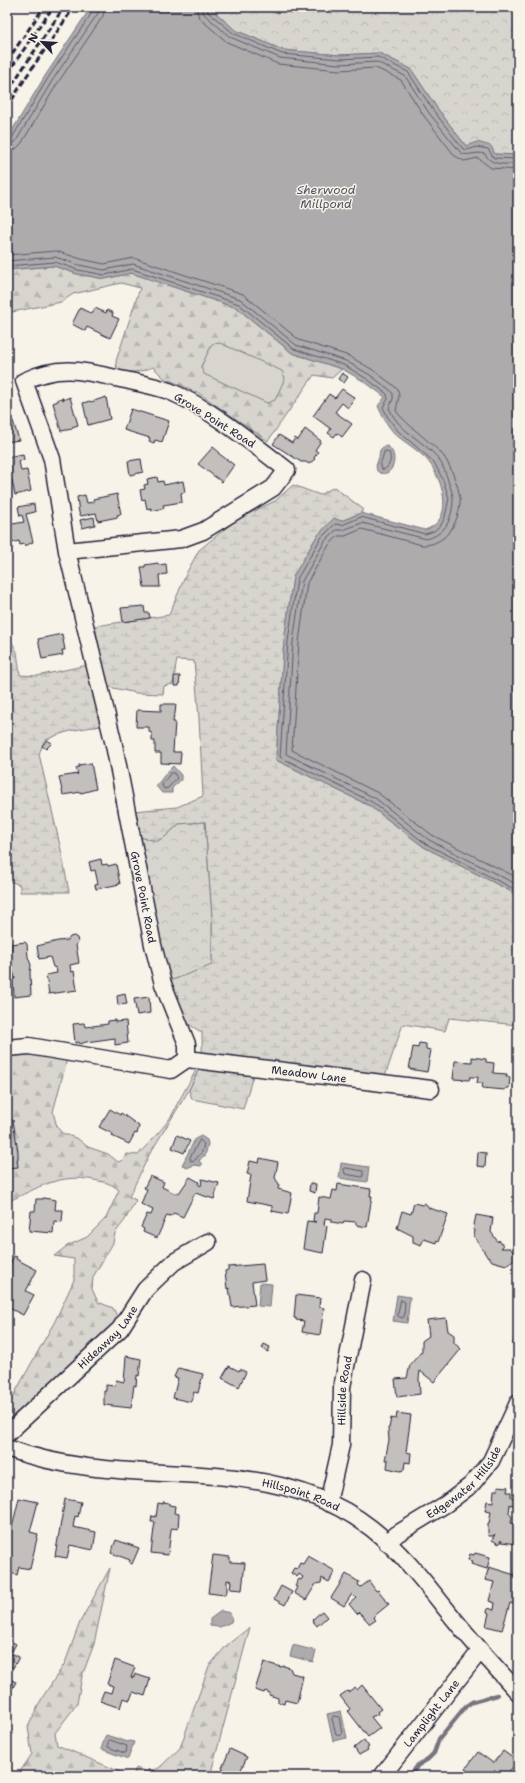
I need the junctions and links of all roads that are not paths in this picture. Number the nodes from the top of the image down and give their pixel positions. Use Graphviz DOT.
graph roads {
  1 [pos="67,551"];
  2 [pos="7,1048"];
  3 [pos="187,1059"];
  4 [pos="431,1089"];
  5 [pos="208,1242"];
  6 [pos="363,1280"];
  7 [pos="518,1403"];
  8 [pos="7,1434"];
  9 [pos="7,1448"];
  10 [pos="328,1503"];
  11 [pos="387,1543"];
  12 [pos="480,1651"];
  13 [pos="518,1692"];
  14 [pos="382,1776"];
  1 -- 1 [label="street, Grove Point Road"];
  1 -- 3 [label="street, Grove Point Road"];
  2 -- 3 [label="street"];
  3 -- 4 [label="street, Meadow Lane"];
  5 -- 8 [label="street, Hideaway Lane"];
  6 -- 10 [label="street, Hillside Road"];
  7 -- 11 [label="street, Edgewater Hillside"];
  9 -- 10 [label="street, Hillspoint Road"];
  10 -- 11 [label="street, Hillspoint Road"];
  11 -- 12 [label="street, Hillspoint Road"];
  12 -- 13 [label="street, Hillspoint Road"];
  12 -- 14 [label="street, Lamplight Lane"];
}
